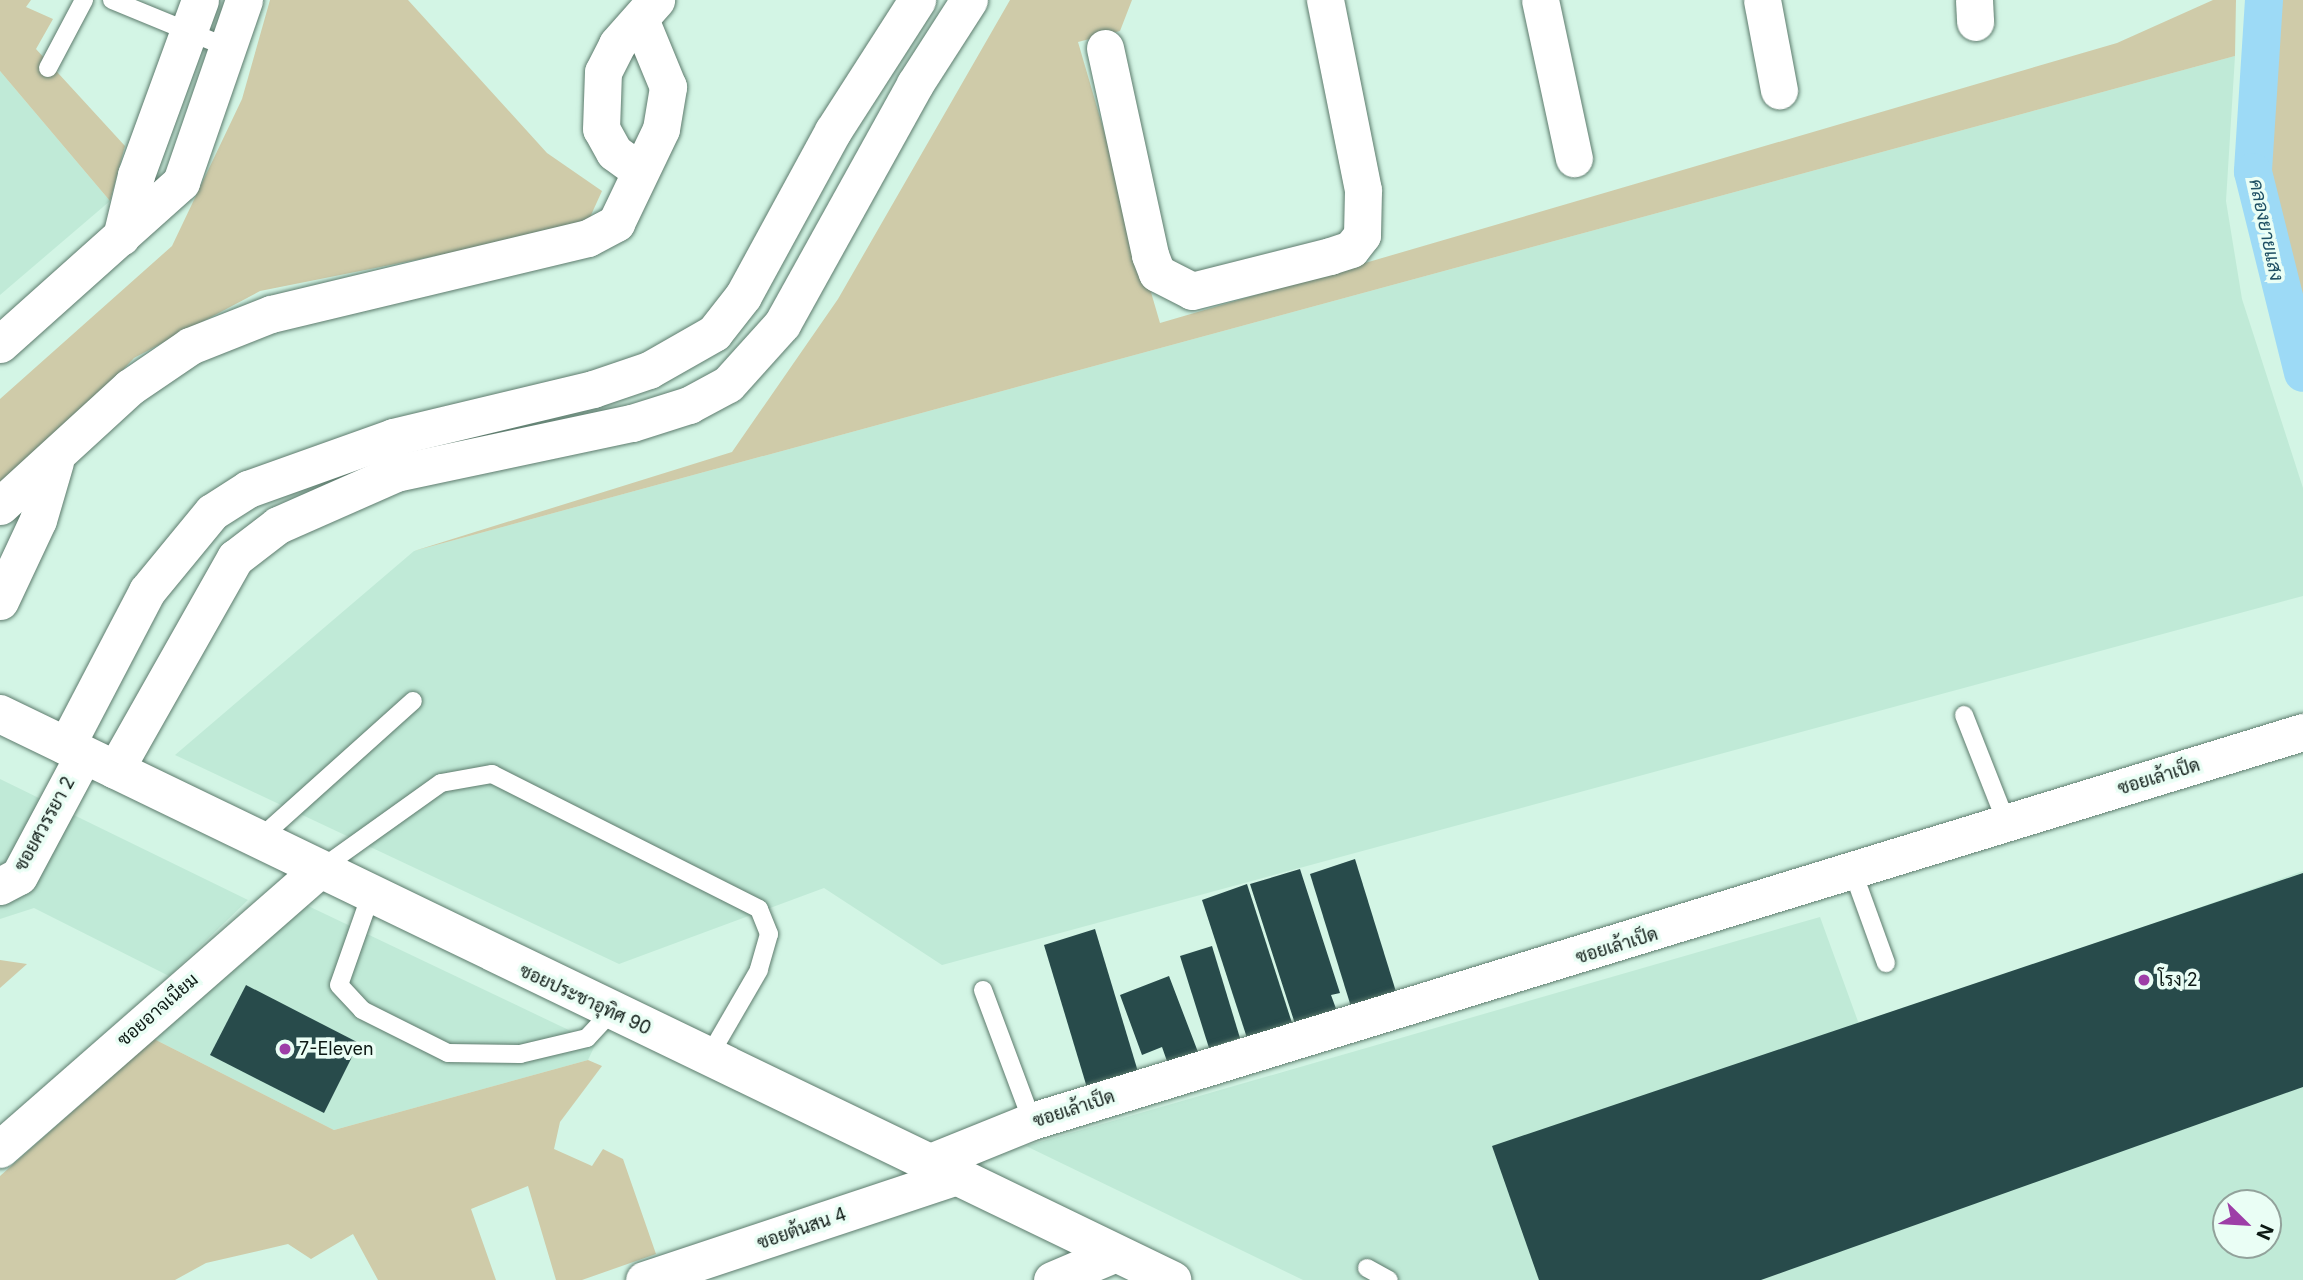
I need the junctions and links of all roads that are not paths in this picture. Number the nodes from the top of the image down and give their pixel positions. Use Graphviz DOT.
graph roads {
  1 [pos="84,0"];
  2 [pos="111,0"];
  3 [pos="244,0"];
  4 [pos="917,0"];
  5 [pos="969,0"];
  6 [pos="1325,0"];
  7 [pos="1540,0"];
  8 [pos="1762,0"];
  9 [pos="649,12"];
  10 [pos="194,17"];
  11 [pos="229,48"];
  12 [pos="1105,48"];
  13 [pos="48,68"];
  14 [pos="1779,90"];
  15 [pos="1574,158"];
  16 [pos="639,171"];
  17 [pos="808,173"];
  18 [pos="851,200"];
  19 [pos="121,237"];
  20 [pos="0,344"];
  21 [pos="55,462"];
  22 [pos="0,506"];
  23 [pos="0,601"];
  24 [pos="412,701"];
  25 [pos="0,715"];
  26 [pos="1964,715"];
  27 [pos="2303,732"];
  28 [pos="88,757"];
  29 [pos="2007,824"];
  30 [pos="256,842"];
  31 [pos="316,872"];
  32 [pos="1853,872"];
  33 [pos="0,886"];
  34 [pos="370,897"];
  35 [pos="1886,963"];
  36 [pos="984,990"];
  37 [pos="611,1012"];
  38 [pos="708,1058"];
  39 [pos="1032,1121"];
  40 [pos="0,1149"];
  41 [pos="946,1168"];
  42 [pos="1116,1253"];
  43 [pos="1367,1268"];
  44 [pos="644,1280"];
  45 [pos="1052,1280"];
  46 [pos="1172,1280"];
  47 [pos="1389,1280"];
  1 -- 13 [label="lane"];
  2 -- 10 [label="lane"];
  3 -- 11 [label="street"];
  4 -- 17 [label="street"];
  5 -- 18 [label="street"];
  6 -- 12 [label="street"];
  7 -- 15 [label="street"];
  8 -- 14 [label="street"];
  9 -- 16 [label="street"];
  9 -- 16 [label="street"];
  10 -- 11 [label="lane"];
  10 -- 19 [label="street"];
  11 -- 19 [label="street"];
  16 -- 21 [label="street"];
  17 -- 18 [label="street"];
  17 -- 28 [label="street"];
  18 -- 28 [label="street"];
  19 -- 20 [label="street"];
  21 -- 22 [label="street"];
  21 -- 23 [label="street"];
  24 -- 30 [label="lane"];
  25 -- 28 [label="street, ซอยประชาอุทิศ 90"];
  26 -- 29 [label="lane"];
  27 -- 29 [label="street, ซอยเล้าเป็ด"];
  28 -- 30 [label="street, ซอยประชาอุทิศ 90"];
  28 -- 33 [label="street, ซอยศวรรยา 2"];
  29 -- 32 [label="street, ซอยเล้าเป็ด"];
  30 -- 31 [label="street, ซอยประชาอุทิศ 90"];
  31 -- 34 [label="street, ซอยประชาอุทิศ 90"];
  31 -- 38 [label="lane"];
  31 -- 40 [label="street, ซอยอาจเนียม"];
  32 -- 35 [label="lane"];
  32 -- 39 [label="street, ซอยเล้าเป็ด"];
  34 -- 37 [label="street, ซอยประชาอุทิศ 90"];
  34 -- 37 [label="lane"];
  36 -- 39 [label="lane"];
  37 -- 38 [label="street, ซอยประชาอุทิศ 90"];
  38 -- 41 [label="street, ซอยประชาอุทิศ 90"];
  39 -- 41 [label="street, ซอยเล้าเป็ด"];
  41 -- 42 [label="street, ซอยประชาอุทิศ 90"];
  41 -- 44 [label="street, ซอยต้นสน 4"];
  42 -- 45 [label="street"];
  42 -- 46 [label="street, ซอยประชาอุทิศ 90"];
  43 -- 47 [label="lane"];
}
